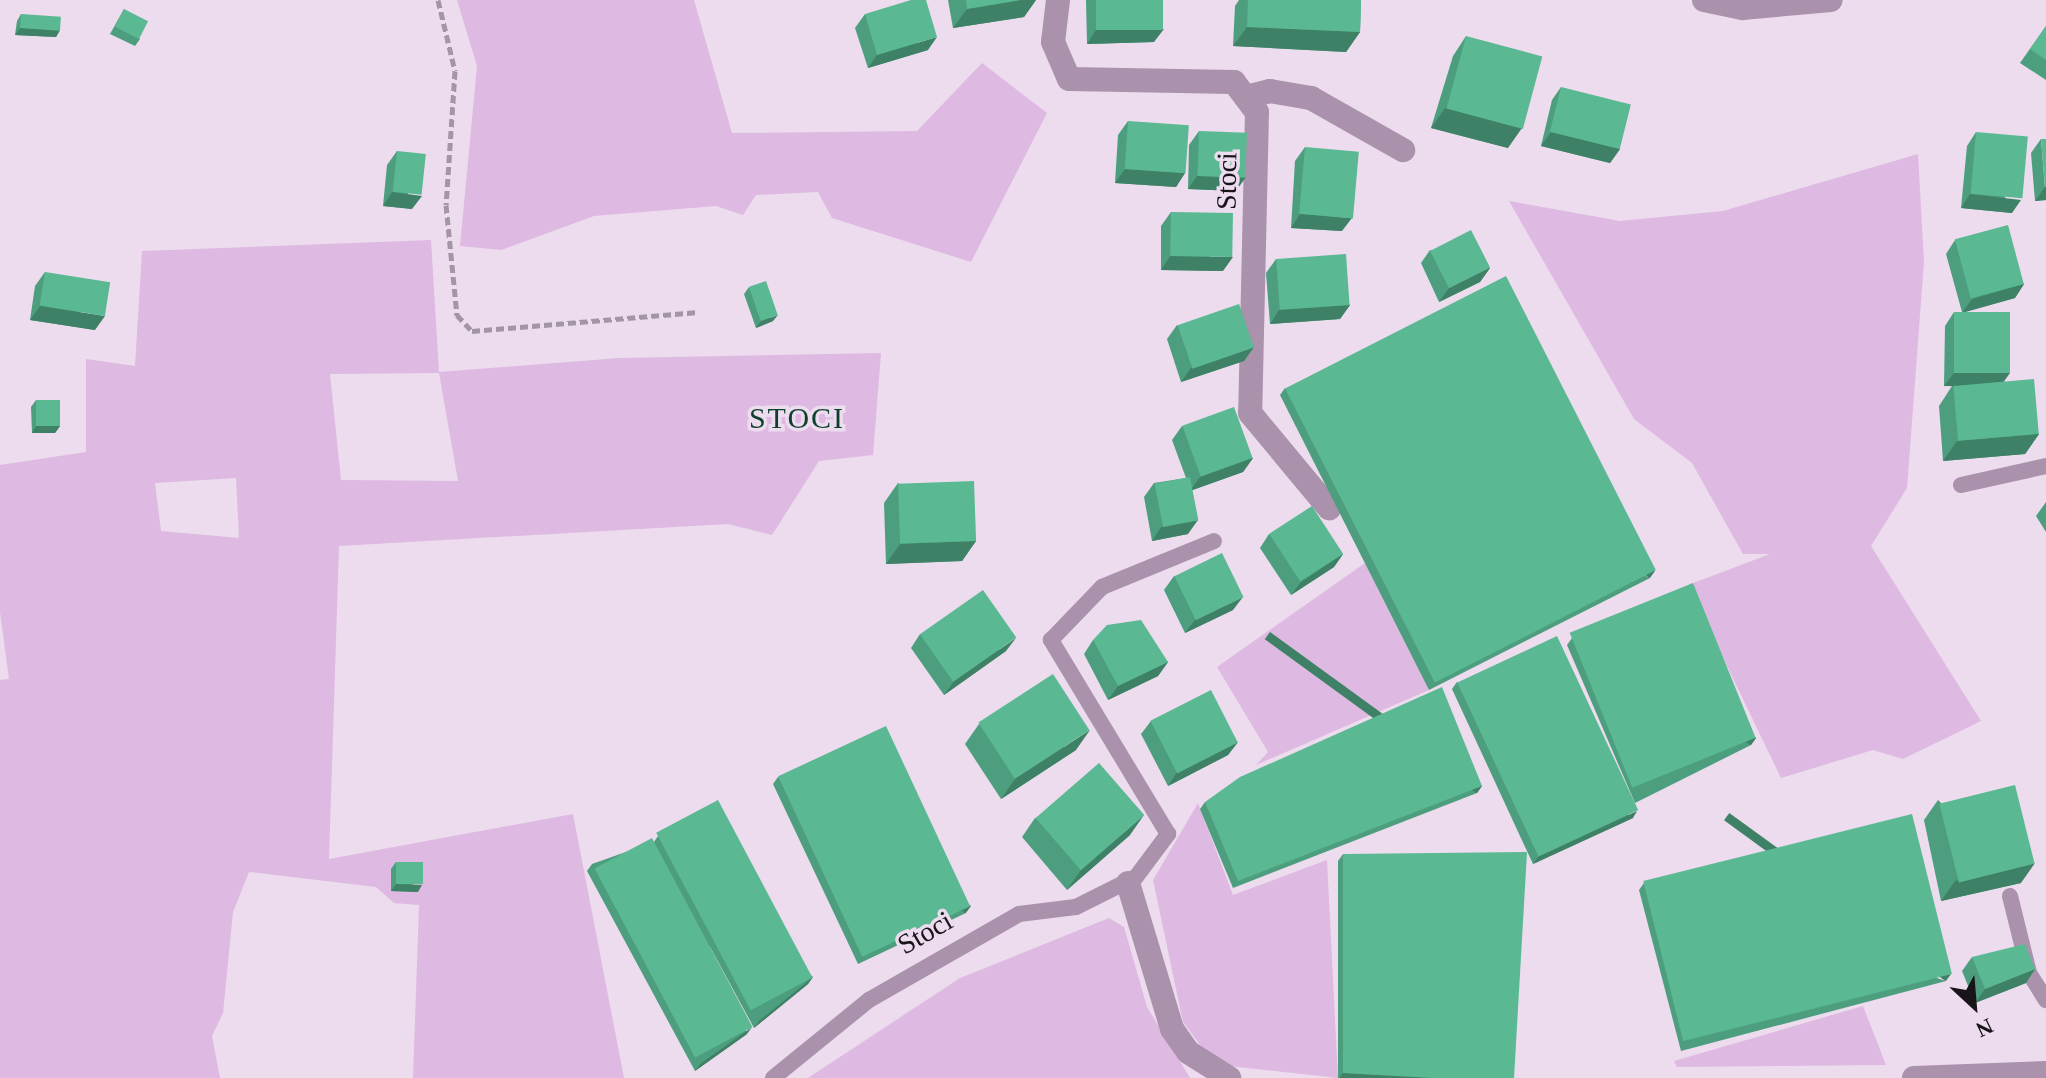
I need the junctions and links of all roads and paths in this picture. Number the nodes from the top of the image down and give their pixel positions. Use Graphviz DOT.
graph roads {
  1 [pos="438,0"];
  2 [pos="1058,0"];
  3 [pos="1704,0"];
  4 [pos="1831,0"];
  5 [pos="1246,97"];
  6 [pos="1403,150"];
  7 [pos="698,312"];
  8 [pos="2046,466"];
  9 [pos="1961,485"];
  10 [pos="1329,508"];
  11 [pos="1214,541"];
  12 [pos="1128,883"];
  13 [pos="2010,896"];
  14 [pos="2046,1000"];
  15 [pos="2046,1073"];
  16 [pos="773,1078"];
  17 [pos="1229,1078"];
  18 [pos="1914,1078"];
  1 -- 7 [label="path"];
  2 -- 5 [label="street"];
  3 -- 4 [label="street"];
  5 -- 6 [label="street"];
  5 -- 10 [label="street, Stoci"];
  8 -- 9 [label="lane"];
  11 -- 12 [label="lane, Stoci"];
  12 -- 16 [label="lane, Stoci"];
  12 -- 17 [label="street"];
  13 -- 14 [label="lane"];
  15 -- 18 [label="street"];
}
